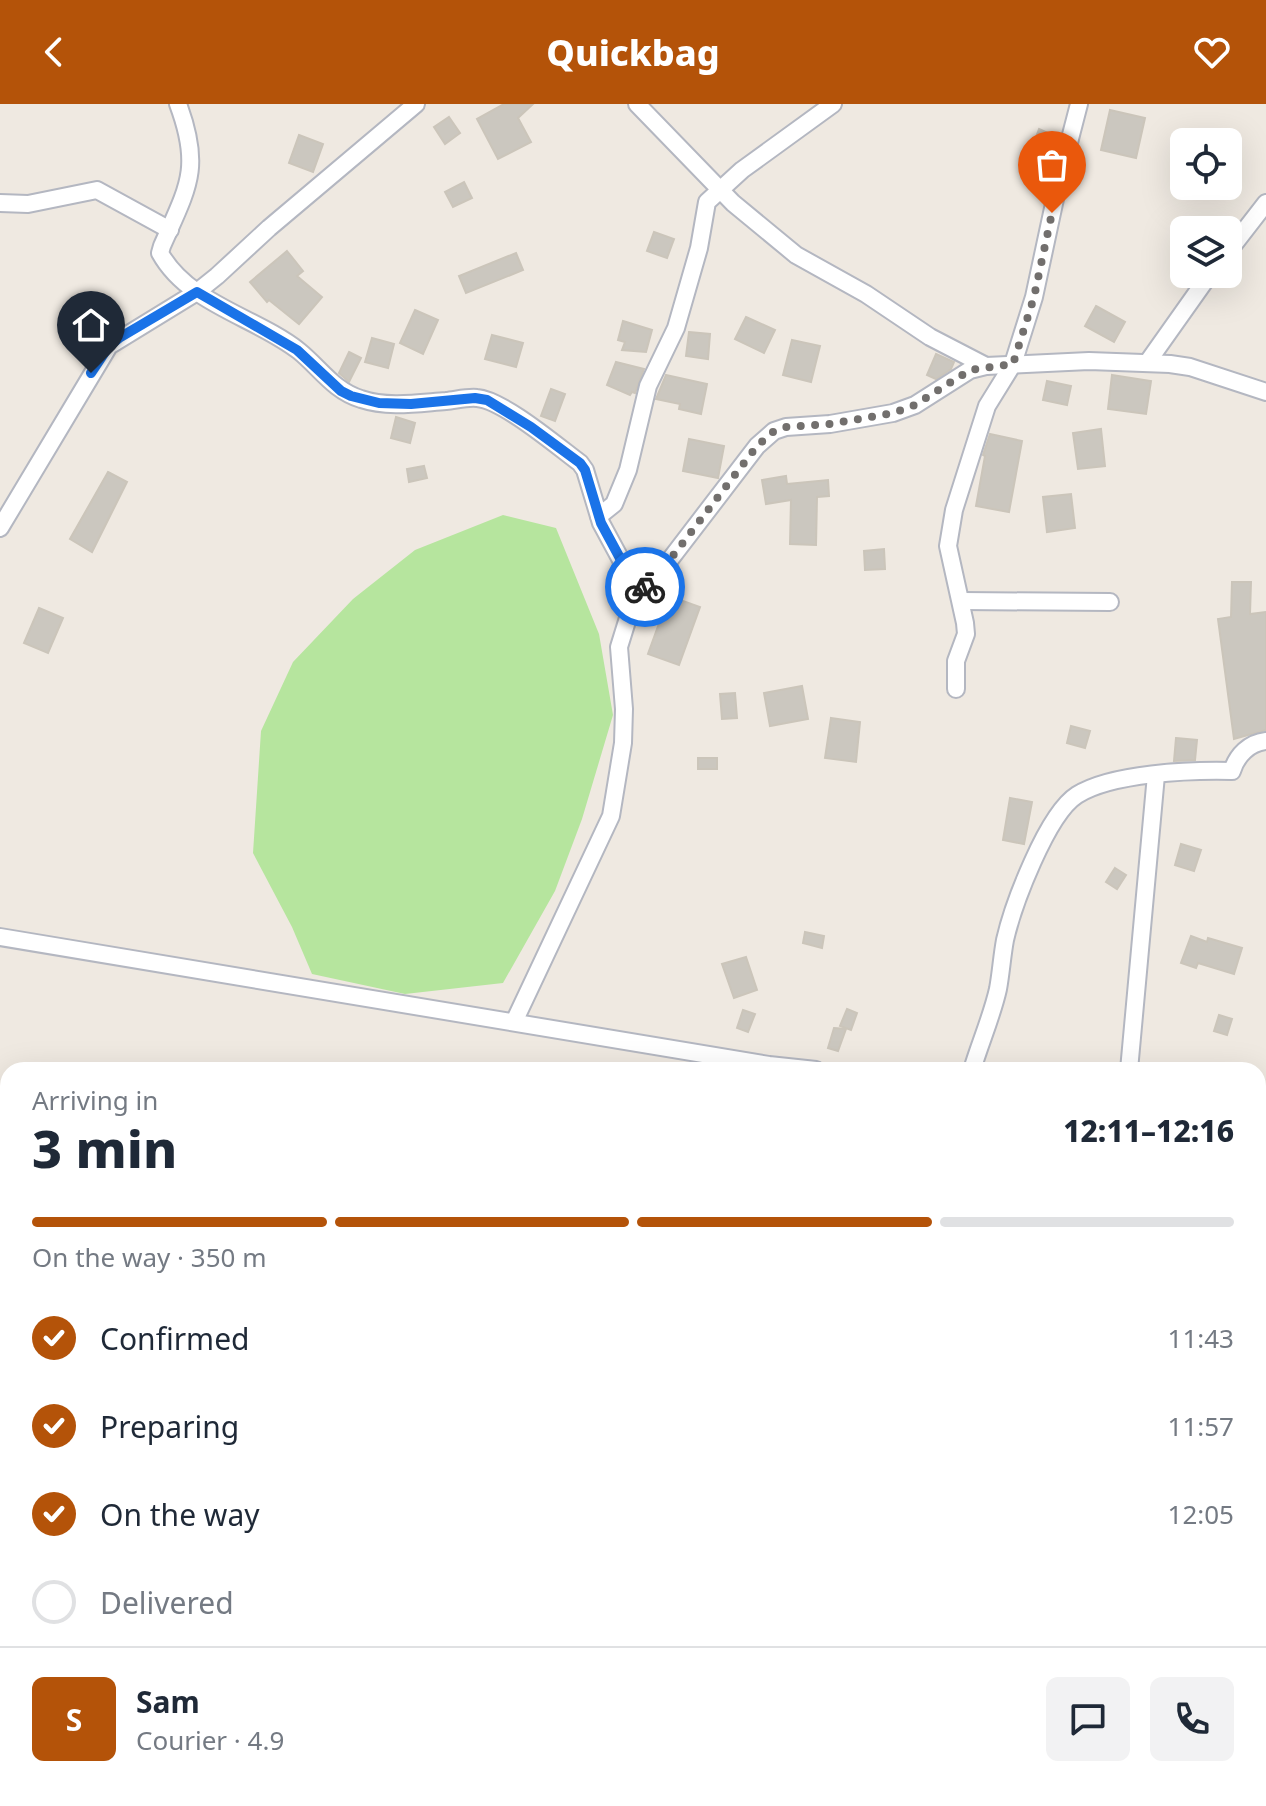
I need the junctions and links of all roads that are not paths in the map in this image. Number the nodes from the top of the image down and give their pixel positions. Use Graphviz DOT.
graph roads {
  1 [pos="178,104"];
  2 [pos="416,104"];
  3 [pos="637,104"];
  4 [pos="833,104"];
  5 [pos="1079,104"];
  6 [pos="719,189"];
  7 [pos="0,203"];
  8 [pos="1266,203"];
  9 [pos="170,230"];
  10 [pos="1242,234"];
  11 [pos="1200,288"];
  12 [pos="197,292"];
  13 [pos="1147,363"];
  14 [pos="1013,364"];
  15 [pos="986,366"];
  16 [pos="1266,392"];
  17 [pos="599,516"];
  18 [pos="0,528"];
  19 [pos="962,601"];
  20 [pos="1110,602"];
  21 [pos="632,605"];
  22 [pos="956,689"];
  23 [pos="1266,741"];
  24 [pos="1156,775"];
  25 [pos="0,937"];
  26 [pos="514,1022"];
  27 [pos="751,1062"];
  28 [pos="975,1062"];
  29 [pos="1130,1062"];
  1 -- 9 [label="street"];
  2 -- 12 [label="street"];
  3 -- 6 [label="street"];
  4 -- 6 [label="street"];
  5 -- 14 [label="street"];
  6 -- 15 [label="street"];
  6 -- 17 [label="street"];
  7 -- 9 [label="street"];
  8 -- 10 [label="street"];
  9 -- 12 [label="street"];
  11 -- 13 [label="street"];
  12 -- 17 [label="street"];
  12 -- 18 [label="street"];
  13 -- 14 [label="street"];
  13 -- 16 [label="street"];
  14 -- 15 [label="street"];
  14 -- 19 [label="street"];
  15 -- 21 [label="street"];
  17 -- 21 [label="street"];
  19 -- 20 [label="street"];
  19 -- 22 [label="street"];
  21 -- 26 [label="street"];
  23 -- 24 [label="street"];
  24 -- 28 [label="street"];
  24 -- 29 [label="street"];
  25 -- 26 [label="street"];
  26 -- 27 [label="street"];
}
